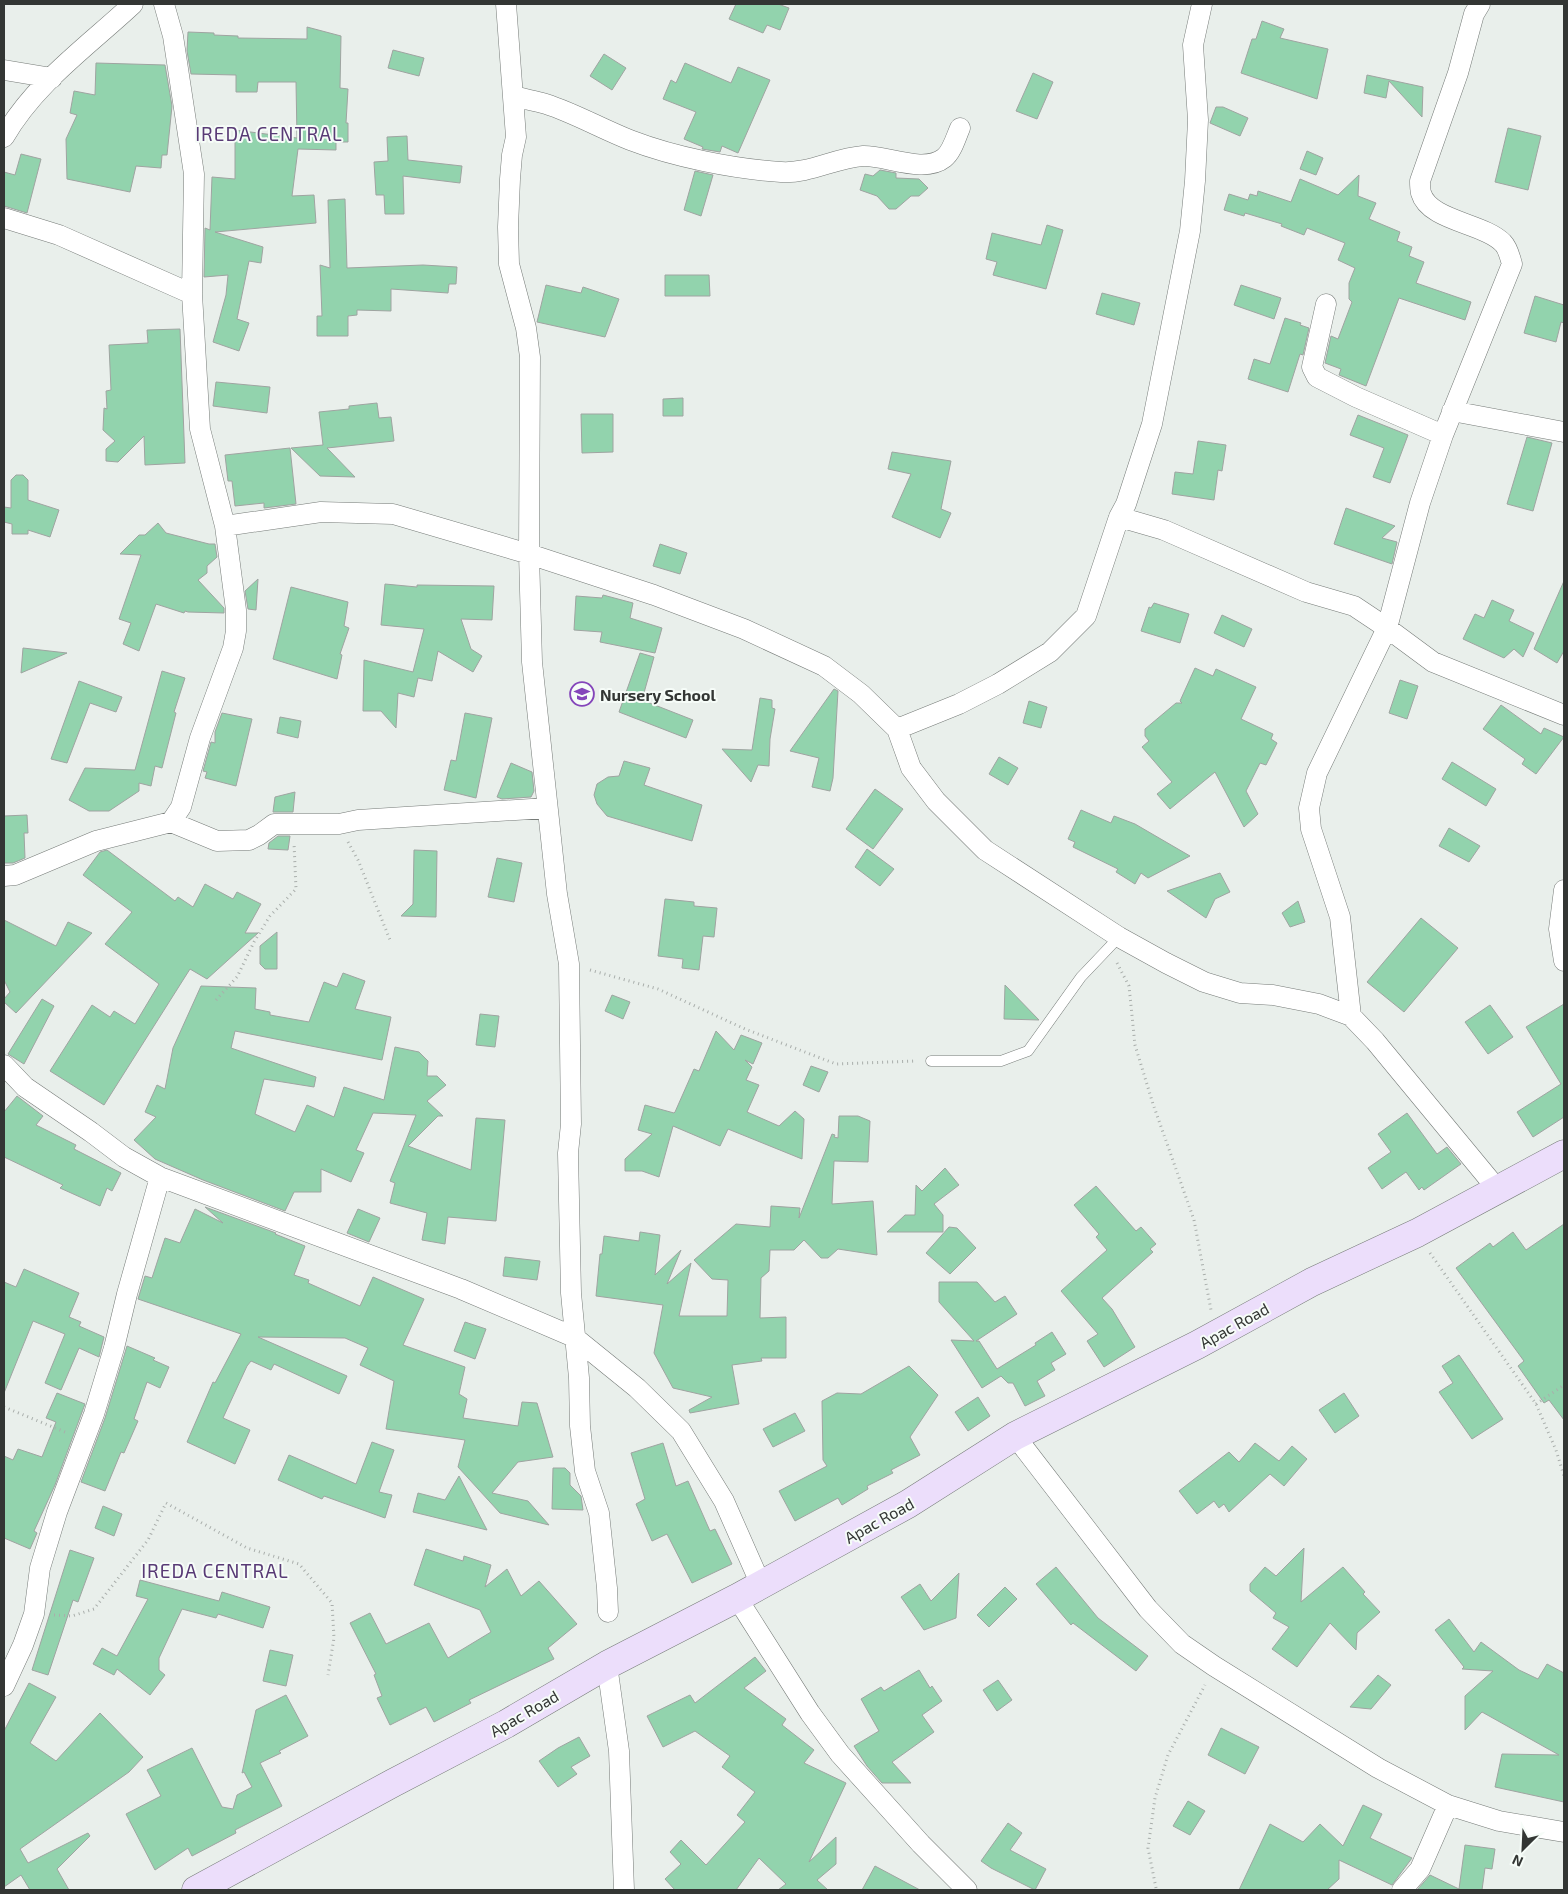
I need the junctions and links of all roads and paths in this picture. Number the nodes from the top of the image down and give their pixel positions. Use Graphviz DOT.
graph roads {
  1 [pos="132,4"];
  2 [pos="164,4"];
  3 [pos="506,4"];
  4 [pos="1202,4"];
  5 [pos="1480,4"];
  6 [pos="4,70"];
  7 [pos="52,78"];
  8 [pos="513,96"];
  9 [pos="960,128"];
  10 [pos="4,137"];
  11 [pos="4,218"];
  12 [pos="192,294"];
  13 [pos="1326,304"];
  14 [pos="1452,411"];
  15 [pos="1564,432"];
  16 [pos="1443,435"];
  17 [pos="1119,517"];
  18 [pos="225,526"];
  19 [pos="529,554"];
  20 [pos="1387,628"];
  21 [pos="1564,715"];
  22 [pos="897,729"];
  23 [pos="547,808"];
  24 [pos="171,822"];
  25 [pos="293,824"];
  26 [pos="339,824"];
  27 [pos="4,876"];
  28 [pos="1564,890"];
  29 [pos="390,940"];
  30 [pos="1114,942"];
  31 [pos="1564,961"];
  32 [pos="569,964"];
  33 [pos="216,1000"];
  34 [pos="1351,1016"];
  35 [pos="931,1061"];
  36 [pos="4,1064"];
  37 [pos="1564,1154"];
  38 [pos="160,1177"];
  39 [pos="1498,1190"];
  40 [pos="1417,1233"];
  41 [pos="1215,1335"];
  42 [pos="574,1337"];
  43 [pos="1564,1385"];
  44 [pos="1536,1404"];
  45 [pos="4,1407"];
  46 [pos="1015,1436"];
  47 [pos="84,1440"];
  48 [pos="1564,1476"];
  49 [pos="761,1585"];
  50 [pos="737,1598"];
  51 [pos="608,1612"];
  52 [pos="34,1614"];
  53 [pos="607,1665"];
  54 [pos="1214,1666"];
  55 [pos="328,1675"];
  56 [pos="4,1686"];
  57 [pos="1448,1805"];
  58 [pos="1564,1832"];
  59 [pos="1156,1888"];
  60 [pos="196,1890"];
  61 [pos="624,1890"];
  62 [pos="967,1890"];
  63 [pos="1402,1890"];
  1 -- 7 [label="street"];
  2 -- 12 [label="street"];
  3 -- 8 [label="street"];
  4 -- 17 [label="street"];
  5 -- 14 [label="street"];
  6 -- 7 [label="street"];
  7 -- 10 [label="street"];
  8 -- 9 [label="street"];
  8 -- 19 [label="street"];
  11 -- 12 [label="street"];
  12 -- 18 [label="street"];
  13 -- 16 [label="street"];
  14 -- 15 [label="street"];
  14 -- 16 [label="street"];
  16 -- 20 [label="street"];
  17 -- 20 [label="street"];
  17 -- 22 [label="street"];
  18 -- 19 [label="street"];
  18 -- 24 [label="street"];
  19 -- 22 [label="street"];
  19 -- 23 [label="street"];
  20 -- 21 [label="street"];
  20 -- 34 [label="street"];
  22 -- 30 [label="street"];
  23 -- 26 [label="street"];
  23 -- 32 [label="street"];
  24 -- 25 [label="street"];
  24 -- 27 [label="street"];
  25 -- 26 [label="street"];
  25 -- 33 [label="path"];
  26 -- 29 [label="path"];
  28 -- 31 [label="street"];
  30 -- 34 [label="street"];
  30 -- 35 [label="lane"];
  30 -- 41 [label="path"];
  32 -- 35 [label="path"];
  32 -- 42 [label="street"];
  34 -- 39 [label="street"];
  36 -- 38 [label="street"];
  37 -- 39 [label="main road, Apac Road"];
  38 -- 42 [label="street"];
  38 -- 47 [label="street"];
  39 -- 40 [label="main road, Apac Road"];
  40 -- 41 [label="main road, Apac Road"];
  40 -- 44 [label="path"];
  41 -- 46 [label="main road, Apac Road"];
  42 -- 49 [label="street"];
  42 -- 51 [label="street"];
  43 -- 44 [label="path"];
  44 -- 48 [label="path"];
  45 -- 47 [label="path"];
  46 -- 49 [label="main road, Apac Road"];
  46 -- 54 [label="street"];
  47 -- 52 [label="street"];
  49 -- 50 [label="main road, Apac Road"];
  50 -- 53 [label="main road, Apac Road"];
  50 -- 62 [label="street"];
  52 -- 55 [label="path"];
  52 -- 56 [label="street"];
  53 -- 60 [label="main road, Apac Road"];
  53 -- 61 [label="street"];
  54 -- 57 [label="street"];
  54 -- 59 [label="path"];
  57 -- 58 [label="street"];
  57 -- 63 [label="street"];
}
